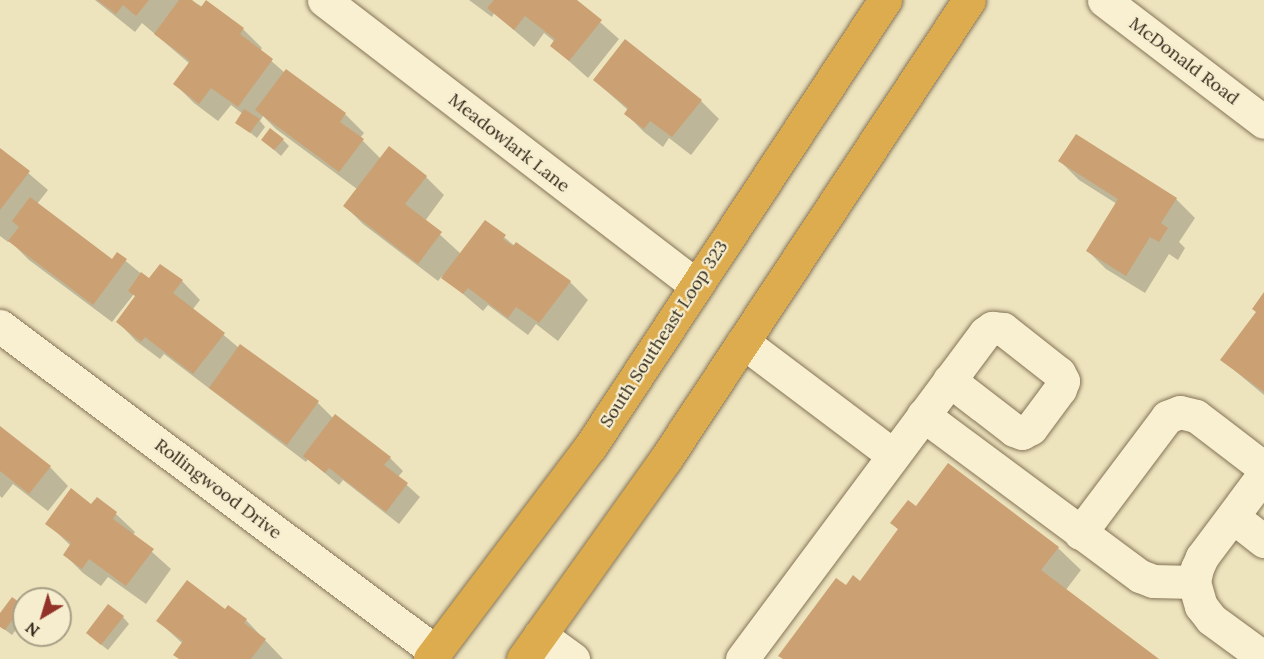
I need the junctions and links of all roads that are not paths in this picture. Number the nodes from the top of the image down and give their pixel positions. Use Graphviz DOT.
graph roads {
  1 [pos="324,0"];
  2 [pos="885,0"];
  3 [pos="969,0"];
  4 [pos="1104,0"];
  5 [pos="1264,122"];
  6 [pos="695,285"];
  7 [pos="0,326"];
  8 [pos="743,342"];
  9 [pos="950,380"];
  10 [pos="923,415"];
  11 [pos="893,455"];
  12 [pos="1264,468"];
  13 [pos="1264,474"];
  14 [pos="1233,517"];
  15 [pos="1080,533"];
  16 [pos="1264,541"];
  17 [pos="1194,582"];
  18 [pos="532,647"];
  19 [pos="433,656"];
  20 [pos="1264,658"];
  21 [pos="573,659"];
  22 [pos="741,659"];
  1 -- 6 [label="street, Meadowlark Lane"];
  2 -- 6 [label="highway, South Southeast Loop 323"];
  3 -- 8 [label="highway"];
  4 -- 5 [label="street, McDonald Road"];
  6 -- 19 [label="highway, South Southeast Loop 323"];
  7 -- 19 [label="street, Rollingwood Drive"];
  8 -- 11 [label="street"];
  8 -- 18 [label="highway"];
  9 -- 10 [label="street"];
  10 -- 11 [label="street"];
  10 -- 15 [label="street"];
  11 -- 22 [label="street"];
  12 -- 15 [label="street"];
  13 -- 14 [label="street"];
  14 -- 16 [label="street"];
  14 -- 17 [label="street"];
  15 -- 17 [label="street"];
  17 -- 20 [label="street"];
  18 -- 21 [label="street"];
}
